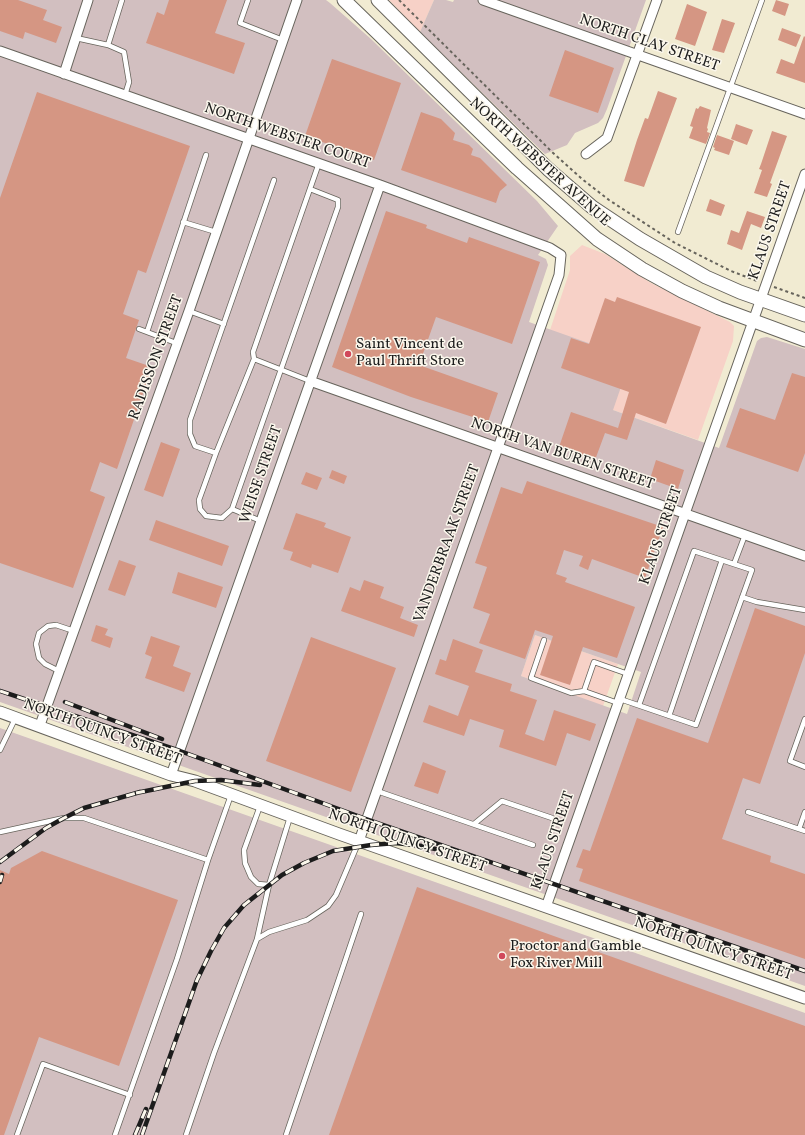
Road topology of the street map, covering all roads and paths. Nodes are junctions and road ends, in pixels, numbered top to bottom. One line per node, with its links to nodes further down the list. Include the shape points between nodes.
1 (88, 0): 11 (street)
2 (122, 0): 13 (lane)
3 (248, 0): 12 (lane, via 240,23)
4 (297, 0): 12 (street, RADISSON STREET)
5 (344, 0): 37 (main road, NORTH WEBSTER AVENUE, via 511,163 581,227 656,277 718,308)
6 (378, 0): 34 (main road, NORTH WEBSTER AVENUE, via 543,165 587,202 673,259 724,285)
7 (399, 0): 32 (path, via 551,151 609,200 675,243 731,271)
8 (483, 0): 15 (street, NORTH CLAY STREET)
9 (656, 0): 15 (street)
10 (762, 0): 17 (lane)
11 (76, 38): 13 (lane); 16 (street)
12 (283, 40): 20 (street, RADISSON STREET)
13 (108, 45): 18 (lane, via 124,52 129,82)
14 (0, 51): 16 (street, NORTH WEBSTER COURT)
15 (637, 54): 17 (street, NORTH CLAY STREET); 21 (street, via 607,138)
16 (64, 74): 18 (street, NORTH WEBSTER COURT)
17 (730, 87): 19 (street, NORTH CLAY STREET); 30 (lane)
18 (125, 95): 20 (street, NORTH WEBSTER COURT)
19 (805, 114)
20 (250, 139): 23 (street, NORTH WEBSTER COURT); 29 (street, RADISSON STREET)
21 (586, 154)
22 (206, 155): 28 (lane)
23 (319, 163): 26 (street, NORTH WEBSTER COURT); 27 (lane)
24 (805, 174): 32 (street, KLAUS STREET)
25 (274, 180): 38 (lane)
26 (380, 185): 31 (street, NORTH WEBSTER COURT, via 550,248); 45 (street, WEISE STREET)
27 (310, 189): 43 (lane, via 253,352); 44 (lane, via 338,200 338,207)
28 (183, 222): 29 (lane); 40 (lane)
29 (216, 232): 35 (street, RADISSON STREET)
30 (678, 232)
31 (561, 255): 46 (street, VANDERBRAAK STREET, via 559,275)
32 (767, 284): 33 (path); 34 (street, KLAUS STREET)
33 (805, 298)
34 (761, 300): 36 (main road, NORTH WEBSTER AVENUE); 37 (street, KLAUS STREET)
35 (189, 311): 38 (lane); 42 (street, RADISSON STREET)
36 (805, 315)
37 (754, 322): 41 (main road, NORTH WEBSTER AVENUE); 49 (street, KLAUS STREET)
38 (224, 324): 47 (lane, via 190,420 190,434 195,446)
39 (139, 329): 40 (lane)
40 (147, 332): 42 (lane)
41 (805, 340)
42 (176, 343): 57 (street, RADISSON STREET)
43 (254, 359): 44 (lane); 47 (lane)
44 (281, 370): 45 (lane); 48 (lane)
45 (310, 381): 46 (street, NORTH VAN BUREN STREET); 50 (street, WEISE STREET)
46 (498, 447): 49 (street, NORTH VAN BUREN STREET); 72 (street, VANDERBRAAK STREET)
47 (216, 453): 48 (lane, via 200,500 200,509 206,516 222,518)
48 (232, 509): 50 (lane)
49 (685, 513): 51 (street, NORTH VAN BUREN STREET); 60 (street, KLAUS STREET)
50 (261, 521): 71 (street, WEISE STREET)
51 (745, 534): 52 (street, NORTH VAN BUREN STREET); 54 (lane)
52 (805, 556)
53 (722, 560): 54 (lane); 63 (lane, via 694,551); 65 (lane)
54 (734, 564): 55 (lane, via 752,570)
55 (742, 597): 56 (lane); 65 (lane, via 696,725)
56 (805, 610)
57 (74, 630): 59 (street, RADISSON STREET); 59 (lane, via 56,625 48,626 39,633 36,644 39,658)
58 (544, 640): 61 (lane, via 531,678 571,693)
59 (59, 671): 68 (street, RADISSON STREET)
60 (628, 674): 61 (lane, via 594,662); 62 (street, KLAUS STREET)
61 (584, 691): 62 (lane)
62 (619, 701): 63 (lane); 87 (street, KLAUS STREET)
63 (639, 705): 65 (lane)
64 (0, 712): 66 (street, NORTH QUINCY STREET)
65 (669, 716)
66 (16, 717): 68 (street, NORTH QUINCY STREET); 69 (lane)
67 (805, 719): 70 (lane, via 790,761)
68 (40, 725): 71 (street, NORTH QUINCY STREET)
69 (0, 750)
70 (805, 767)
71 (171, 775): 73 (street, NORTH QUINCY STREET)
72 (375, 791): 79 (lane); 83 (street, VANDERBRAAK STREET)
73 (231, 795): 74 (street, NORTH QUINCY STREET); 85 (lane)
74 (260, 806): 77 (street, NORTH QUINCY STREET); 86 (lane, via 244,850 245,863 250,877 258,884)
75 (748, 812): 80 (lane)
76 (805, 812): 80 (lane)
77 (290, 816): 83 (street, NORTH QUINCY STREET); 86 (lane)
78 (552, 818): 79 (lane, via 502,801)
79 (474, 824): 84 (lane)
80 (799, 829): 81 (lane)
81 (805, 831)
82 (0, 832): 85 (lane, via 64,818 84,818)
83 (359, 841): 87 (street, NORTH QUINCY STREET); 89 (lane, via 336,895 328,906 307,920 269,932)
84 (533, 845)
85 (208, 860): 91 (lane)
86 (269, 885): 89 (lane)
87 (546, 907): 90 (street, NORTH QUINCY STREET)
88 (361, 914): 95 (lane)
89 (257, 939): 94 (lane)
90 (805, 998)
91 (130, 1095): 92 (lane, via 43,1064); 93 (lane)
92 (17, 1135)
93 (116, 1135)
94 (186, 1135)
95 (286, 1135)

